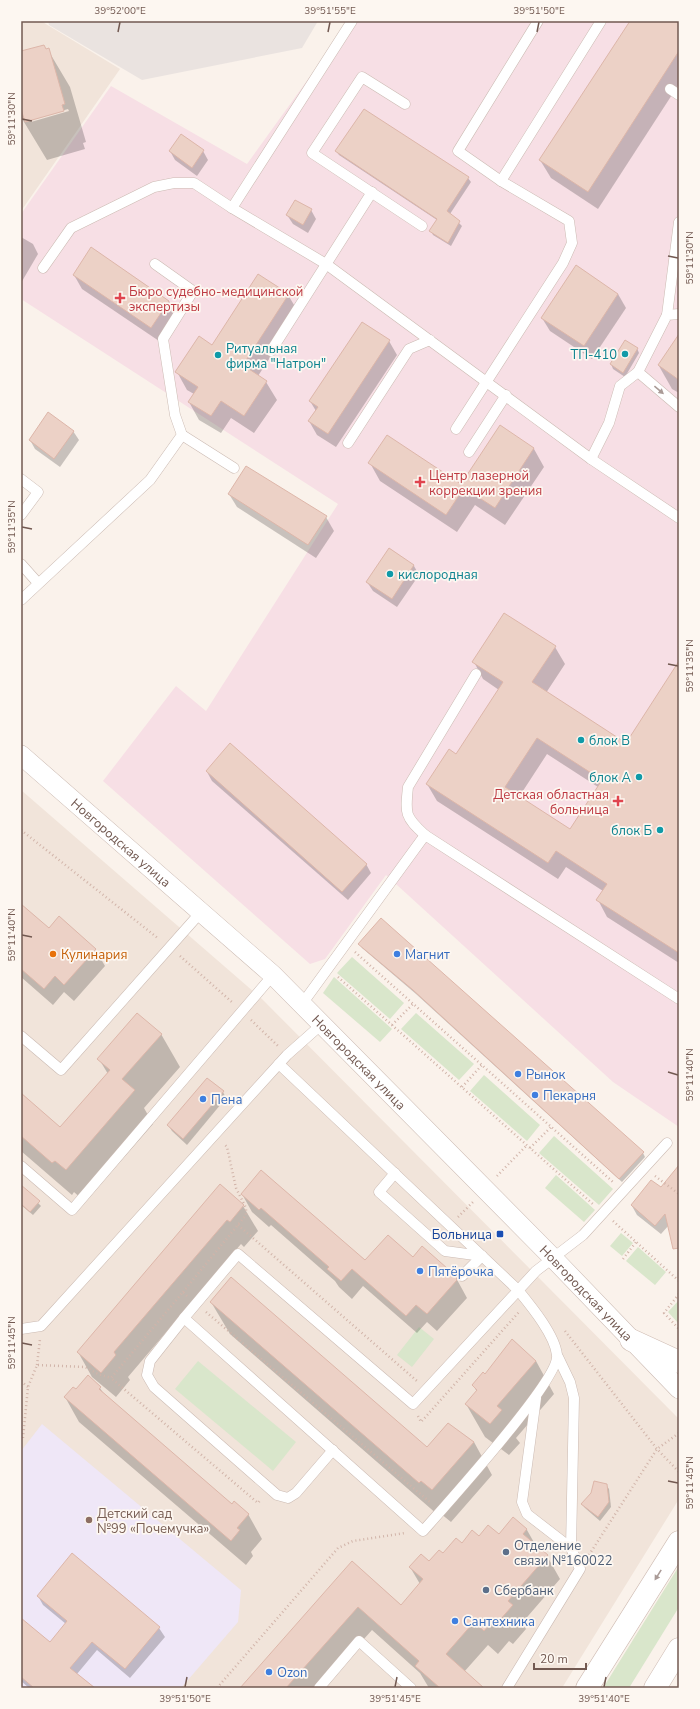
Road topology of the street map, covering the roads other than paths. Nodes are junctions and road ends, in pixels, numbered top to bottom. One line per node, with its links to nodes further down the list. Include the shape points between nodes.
1 (352, 21): 9 (lane)
2 (538, 21): 7 (lane, via 458,151)
3 (601, 21): 7 (lane)
4 (670, 89): 5 (lane)
5 (679, 95)
6 (405, 104): 8 (lane, via 362,77 312,153)
7 (500, 181): 20 (lane, via 569,222 572,243 563,263)
8 (372, 192): 11 (lane); 13 (lane)
9 (232, 208): 13 (lane); 14 (lane, via 194,183 154,187 71,228)
10 (679, 222): 16 (lane)
11 (422, 226)
12 (155, 264): 24 (lane, via 193,291 162,339 175,415)
13 (326, 264): 17 (lane); 18 (lane)
14 (43, 268)
15 (679, 314): 16 (lane)
16 (667, 315): 19 (lane)
17 (430, 340): 20 (lane); 25 (lane, via 409,349)
18 (271, 351)
19 (638, 372): 22 (lane, one-way to 22); 27 (lane, via 620,386 610,423)
20 (487, 382): 21 (lane); 23 (lane)
21 (506, 395): 26 (lane); 27 (lane)
22 (679, 407)
23 (456, 429)
24 (182, 435): 28 (lane); 33 (lane, via 150,480)
25 (348, 443)
26 (469, 452)
27 (591, 459): 31 (lane)
28 (234, 468)
29 (21, 479): 30 (lane, via 38,492)
30 (21, 515)
31 (679, 518)
32 (21, 564): 33 (lane)
33 (38, 583): 34 (lane)
34 (21, 600)
35 (476, 674): 37 (lane, via 408,787 406,804 410,821)
36 (21, 755): 38 (street, Новгородская улица)
37 (425, 835): 40 (lane); 41 (lane)
38 (201, 912): 39 (street, Новгородская улица); 43 (lane, via 61,1070)
39 (273, 974): 41 (street, Новгородская улица); 46 (lane, via 72,1210)
40 (679, 999)
41 (302, 1004): 42 (street, Новгородская улица)
42 (322, 1024): 44 (lane); 49 (street, Новгородская улица)
43 (21, 1036)
44 (279, 1064): 47 (lane); 53 (lane, via 41,1326)
45 (667, 1143): 49 (lane, via 582,1235)
46 (21, 1166)
47 (395, 1174): 48 (lane); 48 (lane, via 379,1192 445,1251)
48 (482, 1256): 50 (lane); 51 (lane)
49 (552, 1257): 51 (lane); 54 (street, Новгородская улица)
50 (462, 1276)
51 (518, 1290): 52 (lane, via 412,1404 238,1254); 55 (lane, via 556,1346)
52 (184, 1318): 59 (lane); 59 (lane, via 150,1361 147,1374 154,1387 277,1495 288,1498 296,1493)
53 (21, 1329)
54 (631, 1340): 56 (main road); 57 (street, Новгородская улица)
55 (558, 1357): 58 (lane, via 555,1368); 61 (lane, via 570,1382 574,1398)
56 (679, 1362)
57 (679, 1389)
58 (536, 1398): 59 (lane, via 423,1531); 61 (lane, via 522,1502 527,1514)
59 (332, 1450)
60 (679, 1542): 66 (main road, one-way to 66)
61 (571, 1548): 65 (lane, via 580,1569)
62 (679, 1649): 67 (main road)
63 (319, 1688): 64 (lane, via 359,1642)
64 (411, 1688)
65 (508, 1688)
66 (587, 1688)
67 (654, 1688)

